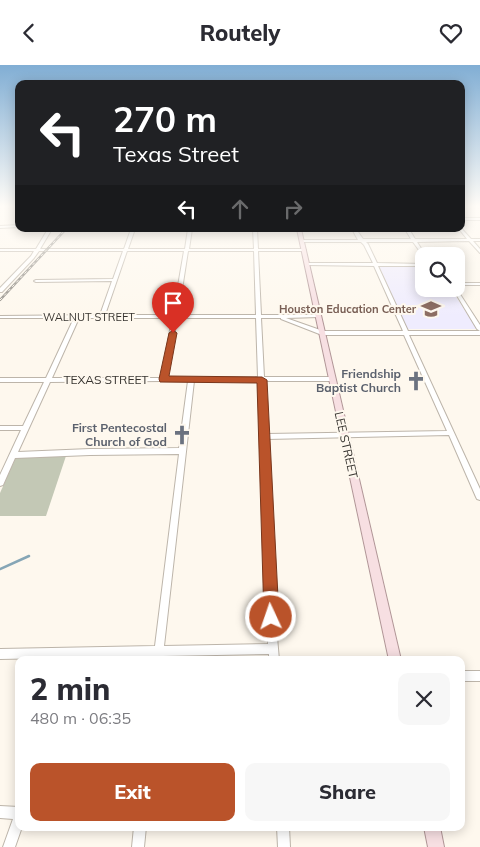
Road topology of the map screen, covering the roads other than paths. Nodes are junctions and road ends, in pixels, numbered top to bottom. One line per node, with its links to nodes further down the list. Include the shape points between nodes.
1 (42, 243): 8 (street)
2 (128, 243): 9 (street)
3 (187, 243): 10 (street)
4 (256, 243): 11 (street)
5 (303, 243): 12 (main road, LEE STREET)
6 (364, 243): 14 (street)
7 (0, 250): 8 (street)
8 (38, 250): 9 (street); 19 (street)
9 (126, 250): 10 (street); 16 (street)
10 (186, 250): 11 (street); 25 (street)
11 (256, 250): 12 (street); 30 (street)
12 (304, 250): 13 (main road, LEE STREET)
13 (307, 264): 14 (street); 27 (main road, LEE STREET)
14 (376, 265): 15 (street); 33 (street)
15 (415, 265)
16 (114, 280): 17 (street); 24 (street)
17 (36, 281)
18 (0, 284): 19 (street)
19 (7, 284): 22 (street)
20 (465, 284): 21 (street)
21 (480, 284)
22 (0, 291)
23 (459, 297): 31 (street)
24 (102, 316): 25 (street, WALNUT STREET); 29 (street, WALNUT STREET)
25 (175, 316): 30 (street, WALNUT STREET); 35 (street)
26 (268, 316): 27 (street, WALNUT STREET); 30 (street, WALNUT STREET); 32 (street, WALNUT STREET, via 280,317)
27 (319, 316): 32 (main road, LEE STREET)
28 (0, 317): 29 (street, WALNUT STREET)
29 (77, 317): 39 (street)
30 (259, 317): 40 (street)
31 (480, 329)
32 (322, 333): 33 (street, WALNUT STREET); 37 (main road, LEE STREET)
33 (406, 333): 34 (street, WALNUT STREET); 43 (street)
34 (480, 333)
35 (164, 379): 36 (street, TEXAS STREET); 39 (street, TEXAS STREET)
36 (191, 379): 40 (street, TEXAS STREET); 46 (street)
37 (332, 379): 40 (street, TEXAS STREET); 44 (main road, LEE STREET)
38 (0, 380): 39 (street, TEXAS STREET)
39 (48, 380): 42 (street)
40 (262, 380): 45 (street)
41 (0, 428): 42 (street)
42 (26, 428): 47 (street)
43 (451, 433): 44 (street); 49 (street)
44 (344, 435): 45 (street); 54 (main road, LEE STREET)
45 (263, 437): 50 (street)
46 (182, 451): 47 (street); 52 (street)
47 (13, 455): 48 (street)
48 (0, 483)
49 (480, 497)
50 (274, 649): 52 (street); 53 (street)
51 (0, 653): 52 (street)
52 (159, 655)
53 (274, 656)
54 (394, 656)
55 (480, 676): 56 (street)
56 (465, 677)
57 (0, 812): 58 (street)
58 (15, 813)
59 (15, 830): 63 (street)
60 (140, 831): 64 (street)
61 (283, 831): 65 (street)
62 (433, 831): 66 (main road)
63 (9, 847)
64 (138, 847)
65 (284, 847)
66 (436, 847)

